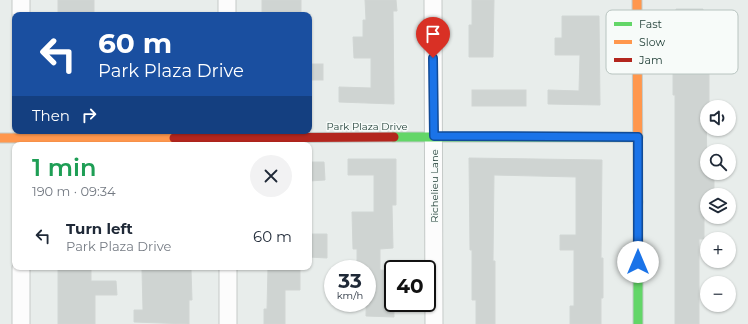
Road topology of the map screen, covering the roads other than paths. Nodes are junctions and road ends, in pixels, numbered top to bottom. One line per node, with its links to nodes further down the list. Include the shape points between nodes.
1 (21, 0): 6 (street)
2 (227, 0): 7 (street)
3 (433, 0): 9 (street, Richelieu Lane)
4 (637, 0): 5 (street)
5 (637, 10)
6 (21, 12)
7 (227, 12)
8 (638, 74): 10 (street)
9 (434, 136): 10 (street, Park Plaza Drive); 13 (street, Park Plaza Drive); 18 (street, Richelieu Lane)
10 (638, 137): 19 (street)
11 (0, 138): 12 (street, Park Plaza Drive)
12 (21, 138): 13 (street, Park Plaza Drive)
13 (227, 138)
14 (21, 270): 16 (street)
15 (228, 270): 17 (street)
16 (21, 324)
17 (228, 324)
18 (434, 324)
19 (638, 324)

